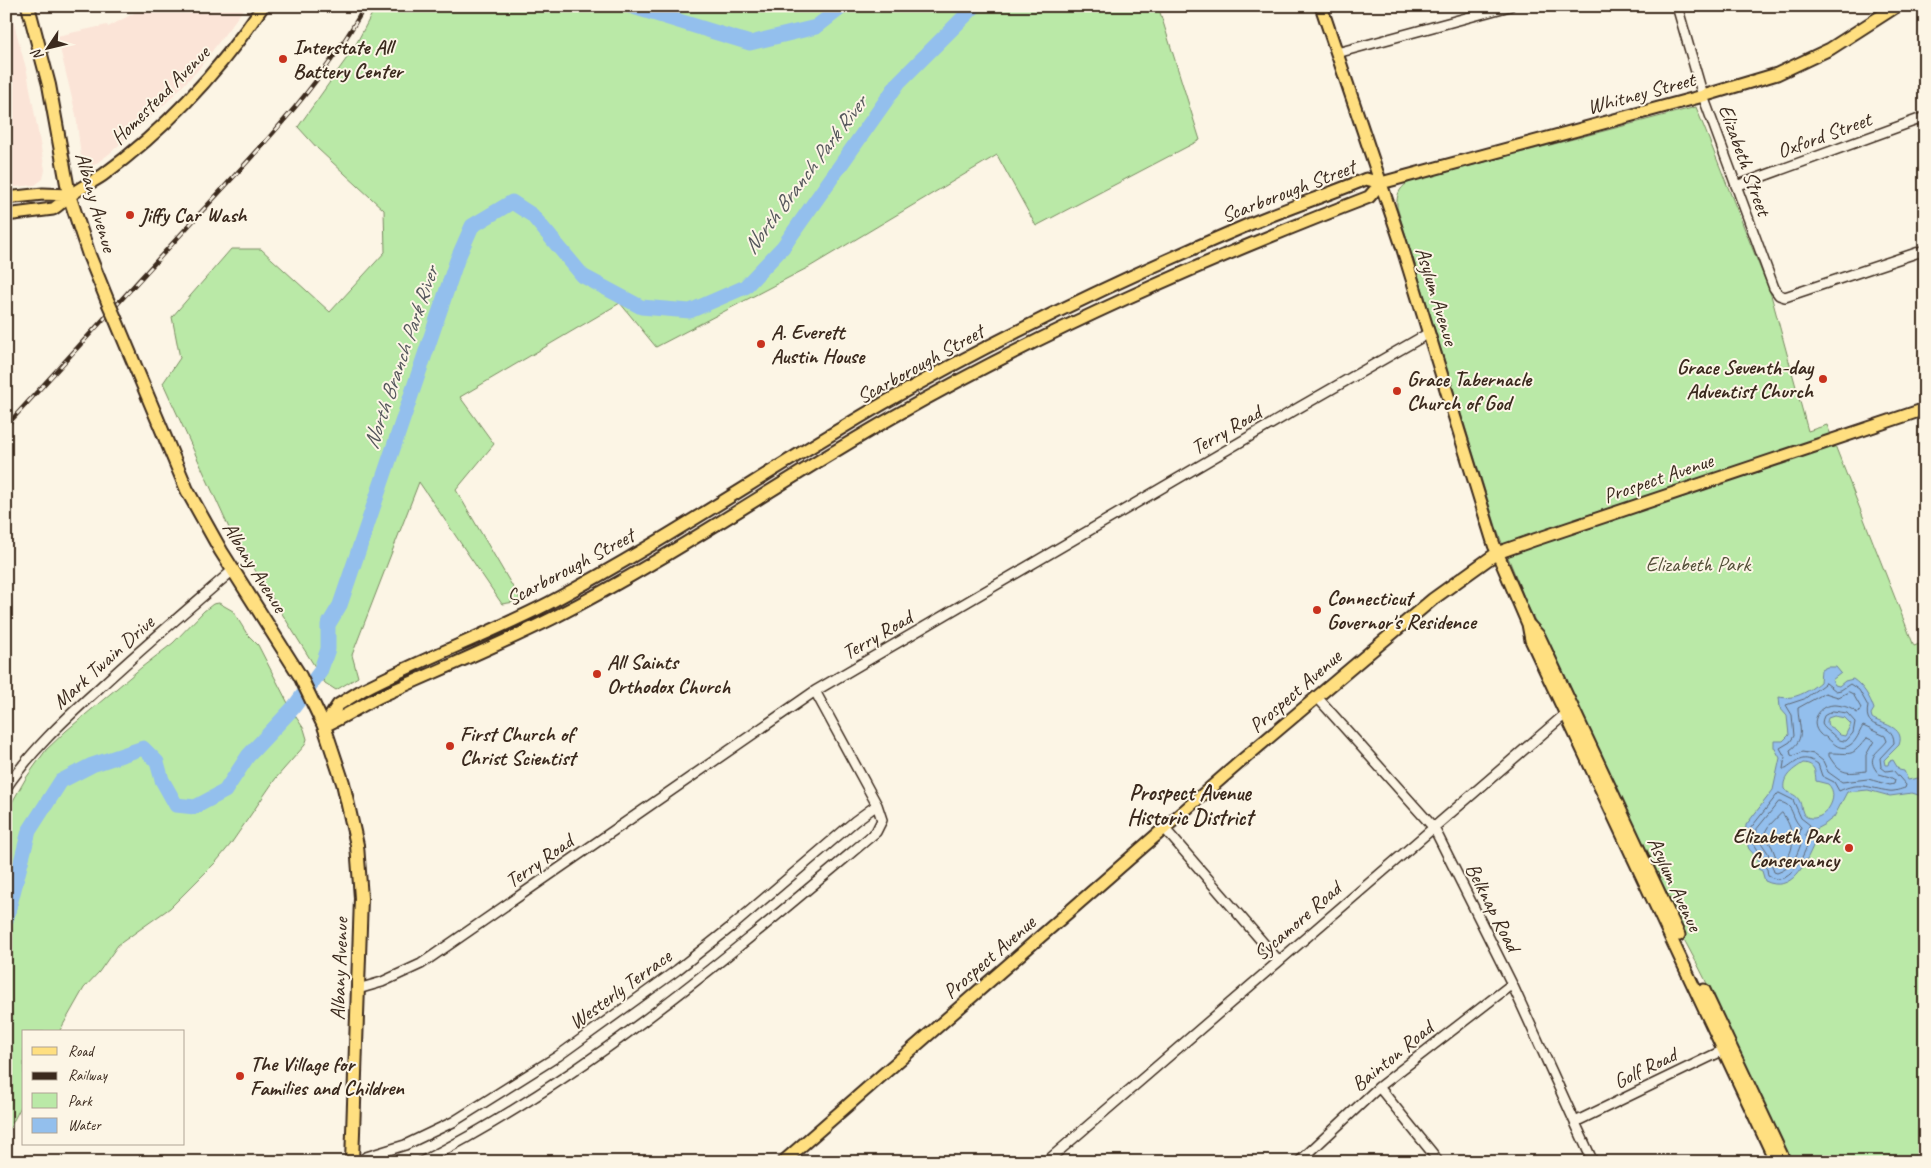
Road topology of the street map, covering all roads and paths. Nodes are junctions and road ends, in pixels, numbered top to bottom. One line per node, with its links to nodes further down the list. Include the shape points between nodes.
1 (28, 6): 12 (highway, Albany Avenue, via 48,85)
2 (263, 6): 12 (main road, Homestead Avenue, via 224,58 167,120 104,174)
3 (1321, 6): 7 (main road, Asylum Avenue)
4 (1510, 6): 7 (street)
5 (1677, 6): 8 (street, Elizabeth Street)
6 (1897, 6): 8 (main road, Whitney Street, via 1843,42 1791,68)
7 (1337, 53): 10 (main road, Asylum Avenue)
8 (1703, 96): 10 (main road, Whitney Street); 11 (street, Elizabeth Street)
9 (1925, 117): 11 (street, Oxford Street)
10 (1381, 183): 15 (main road, Scarborough Street, via 1366,179); 16 (main road, Scarborough Street, via 1369,197); 20 (main road, Asylum Avenue)
11 (1736, 186): 17 (street, Elizabeth Street, via 1779,295 1785,297)
12 (69, 195): 13 (main road); 14 (main road, Homestead Avenue, via 50,210); 30 (highway, Albany Avenue, bridge, via 89,255 187,490)
13 (6, 198)
14 (6, 215)
15 (1252, 223): 16 (main road); 18 (main road, Scarborough Street)
16 (1259, 239): 19 (main road, Scarborough Street)
17 (1925, 250)
18 (1151, 268): 19 (main road); 21 (main road, Scarborough Street)
19 (1158, 283): 22 (main road, Scarborough Street)
20 (1429, 333): 28 (main road, Asylum Avenue); 34 (street, Terry Road)
21 (1004, 339): 22 (main road); 23 (main road, Scarborough Street)
22 (1013, 353): 25 (main road, Scarborough Street)
23 (886, 402): 25 (main road); 26 (main road, Scarborough Street)
24 (1925, 409): 28 (main road, Prospect Avenue)
25 (895, 416): 27 (main road, Scarborough Street)
26 (759, 478): 27 (main road); 29 (main road, Scarborough Street)
27 (767, 492): 31 (main road, Scarborough Street)
28 (1497, 553): 35 (main road, Prospect Avenue, via 1433,599); 36 (main road, Asylum Avenue, via 1528,624 1531,640)
29 (632, 557): 31 (main road); 32 (main road, Scarborough Street)
30 (233, 570): 37 (highway, Albany Avenue, via 300,676); 38 (street, Mark Twain Drive, via 66,718 34,751)
31 (638, 571): 33 (main road, Scarborough Street)
32 (546, 604): 33 (main road); 37 (main road, Scarborough Street, via 364,688 338,705)
33 (554, 618): 37 (main road, Scarborough Street, via 379,697)
34 (815, 691): 39 (street, Westerly Terrace); 44 (street, Terry Road, via 421,964)
35 (1317, 697): 40 (street, Belknap Road); 41 (main road, Prospect Avenue)
36 (1569, 711): 40 (street, Sycamore Road); 45 (main road, Asylum Avenue)
37 (324, 726): 44 (highway, Albany Avenue, via 343,782 357,845 361,898)
38 (6, 788)
39 (877, 806): 49 (street, Westerly Terrace, via 677,970 558,1056 453,1122); 50 (street, Westerly Terrace, via 882,820 876,832 660,1009 524,1104)
40 (1434, 828): 42 (street, Sycamore Road); 43 (street, Belknap Road)
41 (1164, 829): 42 (street); 51 (main road, Prospect Avenue)
42 (1278, 960): 52 (street, Sycamore Road)
43 (1512, 984): 46 (street, Bainton Road); 47 (street, Belknap Road)
44 (358, 989): 48 (highway, Albany Avenue)
45 (1727, 1048): 47 (street, Golf Road); 56 (main road, Asylum Avenue); 57 (main road, Asylum Avenue)
46 (1379, 1087): 53 (street, Bainton Road); 54 (street)
47 (1576, 1122): 55 (street, Belknap Road)
48 (352, 1162)
49 (360, 1162)
50 (421, 1162)
51 (782, 1162)
52 (1046, 1162)
53 (1299, 1162)
54 (1438, 1162)
55 (1593, 1162)
56 (1776, 1162)
57 (1785, 1162)

